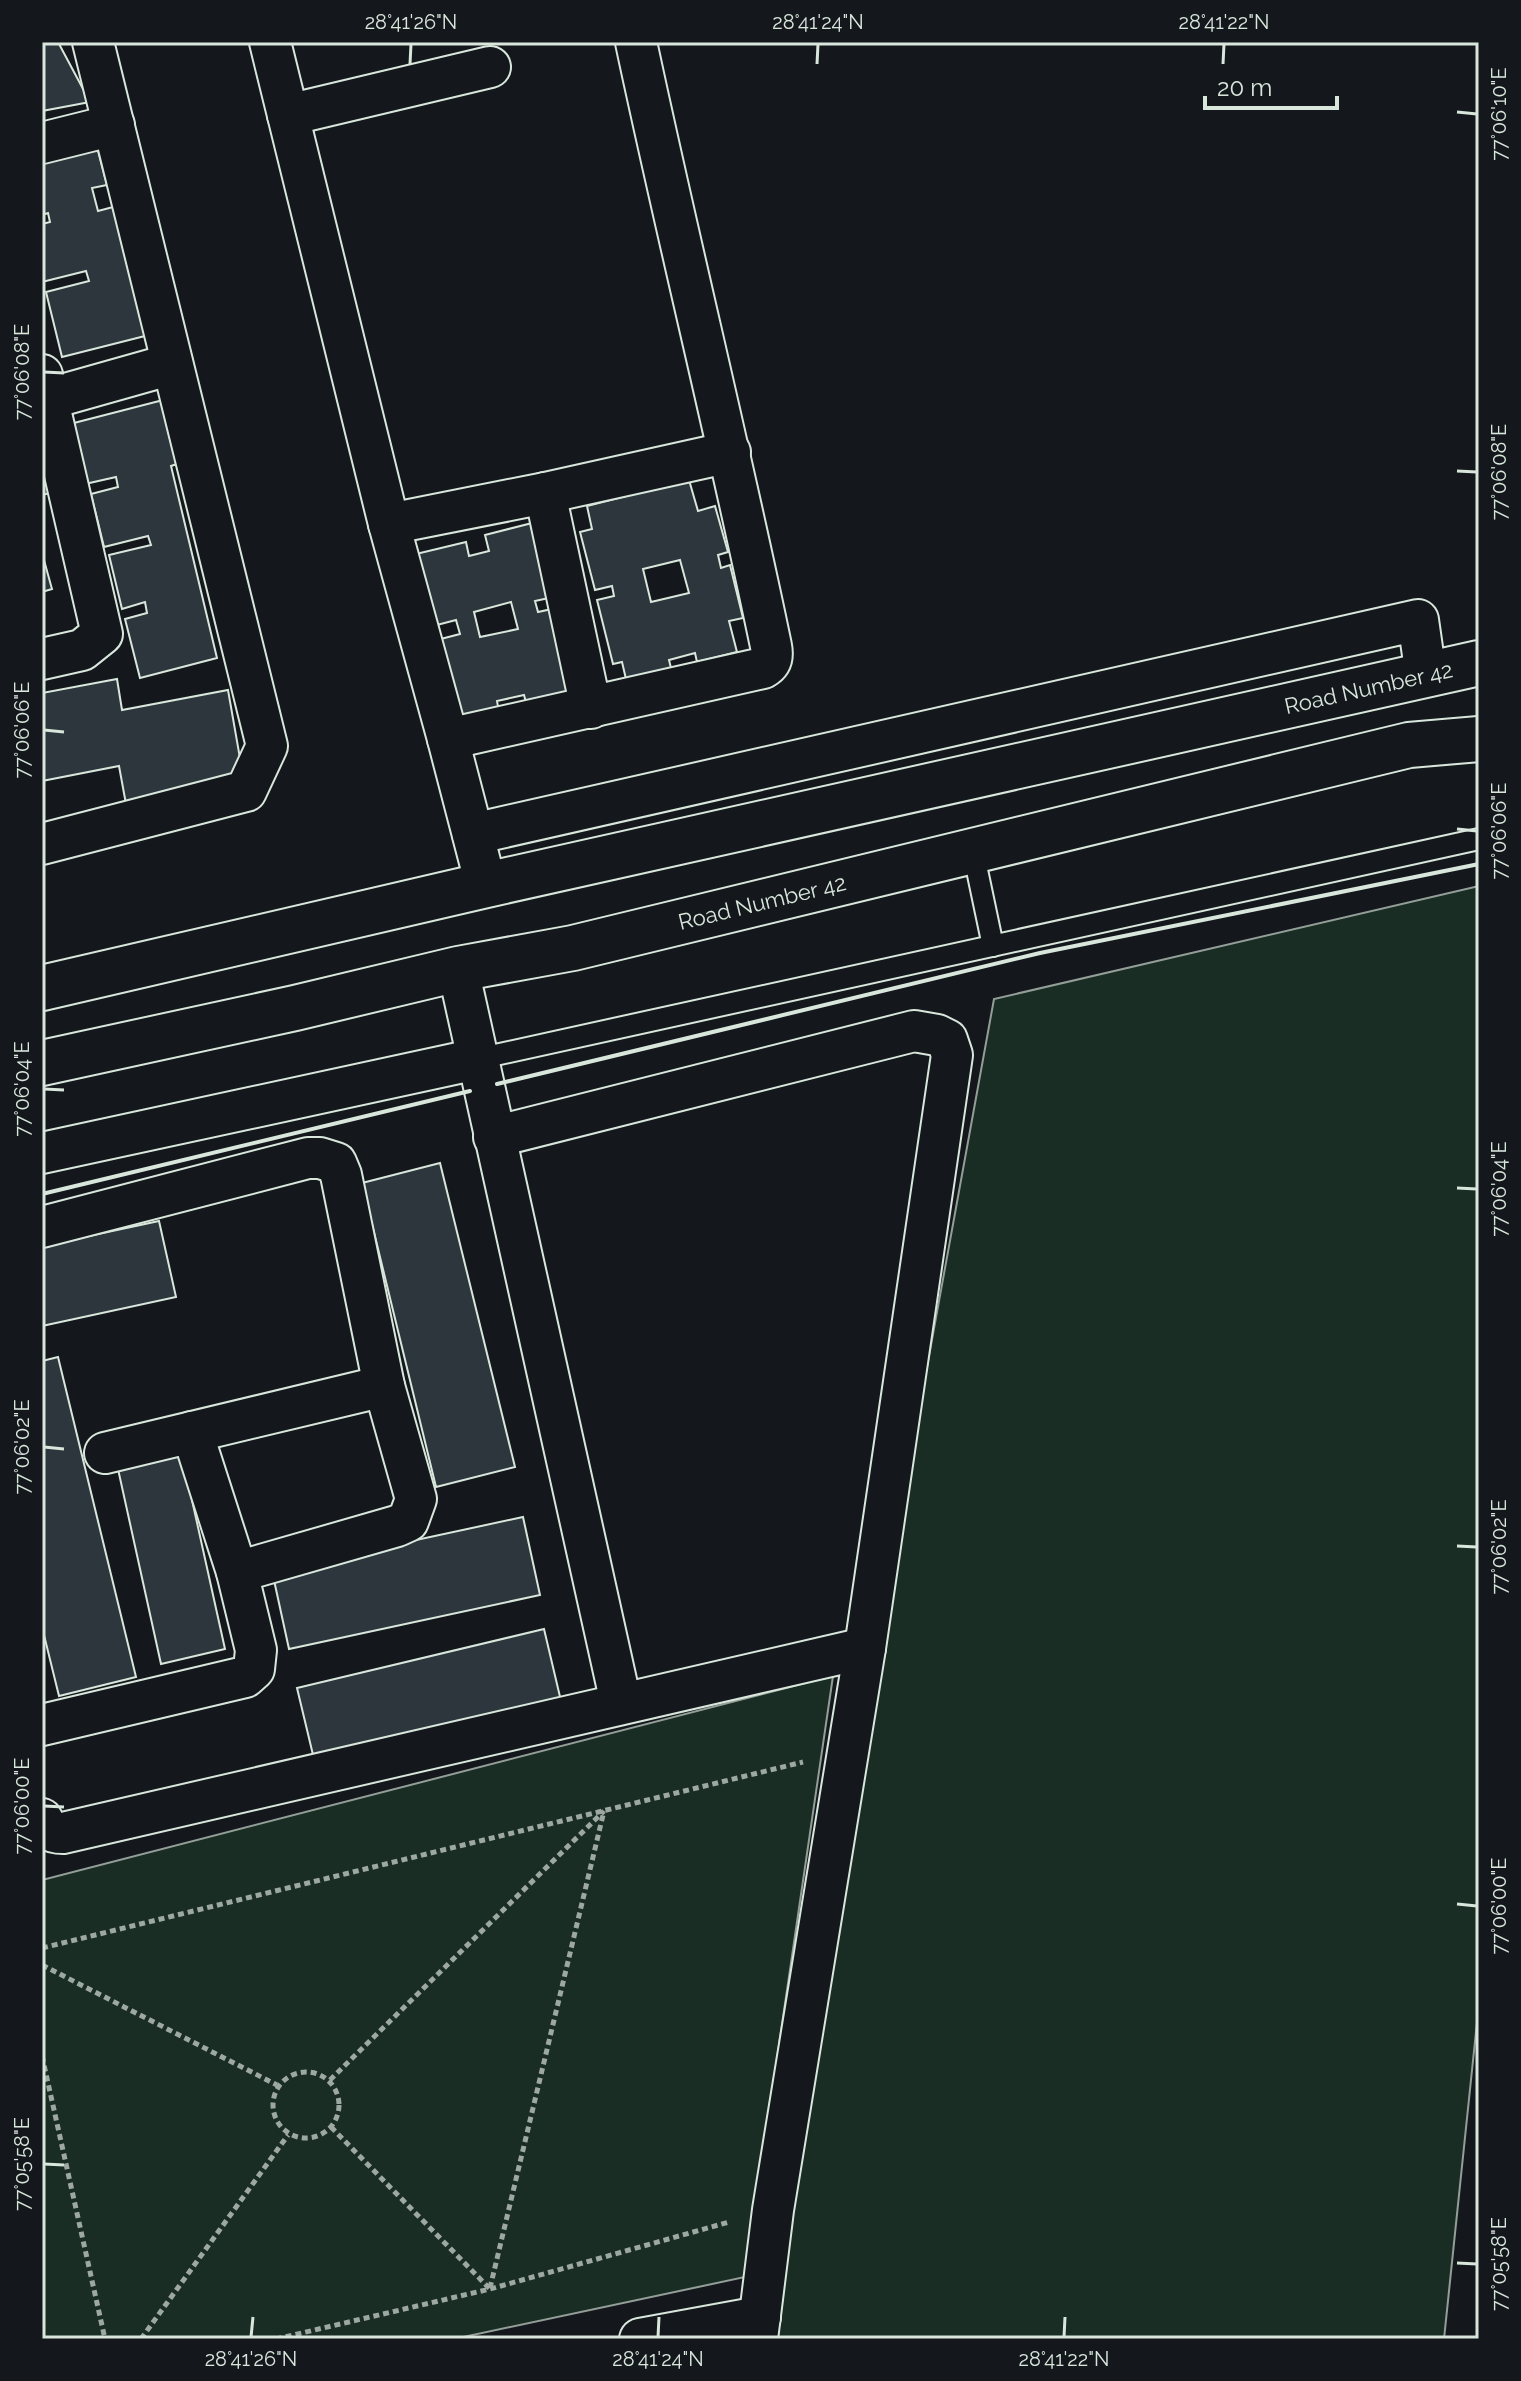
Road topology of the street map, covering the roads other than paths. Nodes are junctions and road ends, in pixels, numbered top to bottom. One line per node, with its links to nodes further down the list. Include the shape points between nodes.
1 (93, 42): 6 (street)
2 (270, 42): 5 (street)
3 (636, 42): 10 (street)
4 (490, 67): 5 (street)
5 (288, 115): 12 (street)
6 (114, 125): 7 (street); 8 (street)
7 (42, 143)
8 (172, 364): 9 (street); 23 (street, via 267,746 246,791)
9 (45, 387): 14 (street, via 102,634 82,650)
10 (730, 452): 11 (street); 17 (street, via 771,646 769,665)
11 (545, 493): 12 (street); 17 (street)
12 (389, 524): 19 (street)
13 (1260, 656): 16 (street, via 1418,620); 18 (street); 21 (street)
14 (42, 659)
15 (1479, 663): 16 (main road, Road Number 42)
16 (1426, 676): 18 (main road, Road Number 42)
17 (591, 708): 19 (street)
18 (1267, 712): 25 (main road, Road Number 42)
19 (448, 739): 21 (street)
20 (1479, 739): 24 (main road, Road Number 42, via 1409,745)
21 (473, 834): 25 (street)
22 (1479, 839): 26 (lane)
23 (42, 844)
24 (973, 851): 26 (lane); 27 (main road, Road Number 42, via 573,948)
25 (486, 885): 28 (main road, Road Number 42)
26 (993, 946): 29 (lane)
27 (458, 969): 29 (street); 30 (main road, Road Number 42)
28 (42, 988)
29 (477, 1059): 31 (street); 32 (street)
30 (42, 1063)
31 (494, 1137): 38 (street, via 914,1031 947,1040 952,1055); 39 (street)
32 (42, 1153)
33 (42, 1227): 34 (street, via 308,1158 336,1163)
34 (384, 1386): 35 (street); 37 (street, via 416,1499 408,1521)
35 (192, 1432): 36 (street); 37 (street)
36 (105, 1453)
37 (237, 1572): 40 (street, via 256,1650 254,1669 245,1677)
38 (865, 1648): 39 (street); 42 (street)
39 (621, 1703): 41 (street, via 63,1833 53,1833)
40 (42, 1725)
41 (42, 1819)
42 (758, 2328): 43 (street)
43 (640, 2339)

